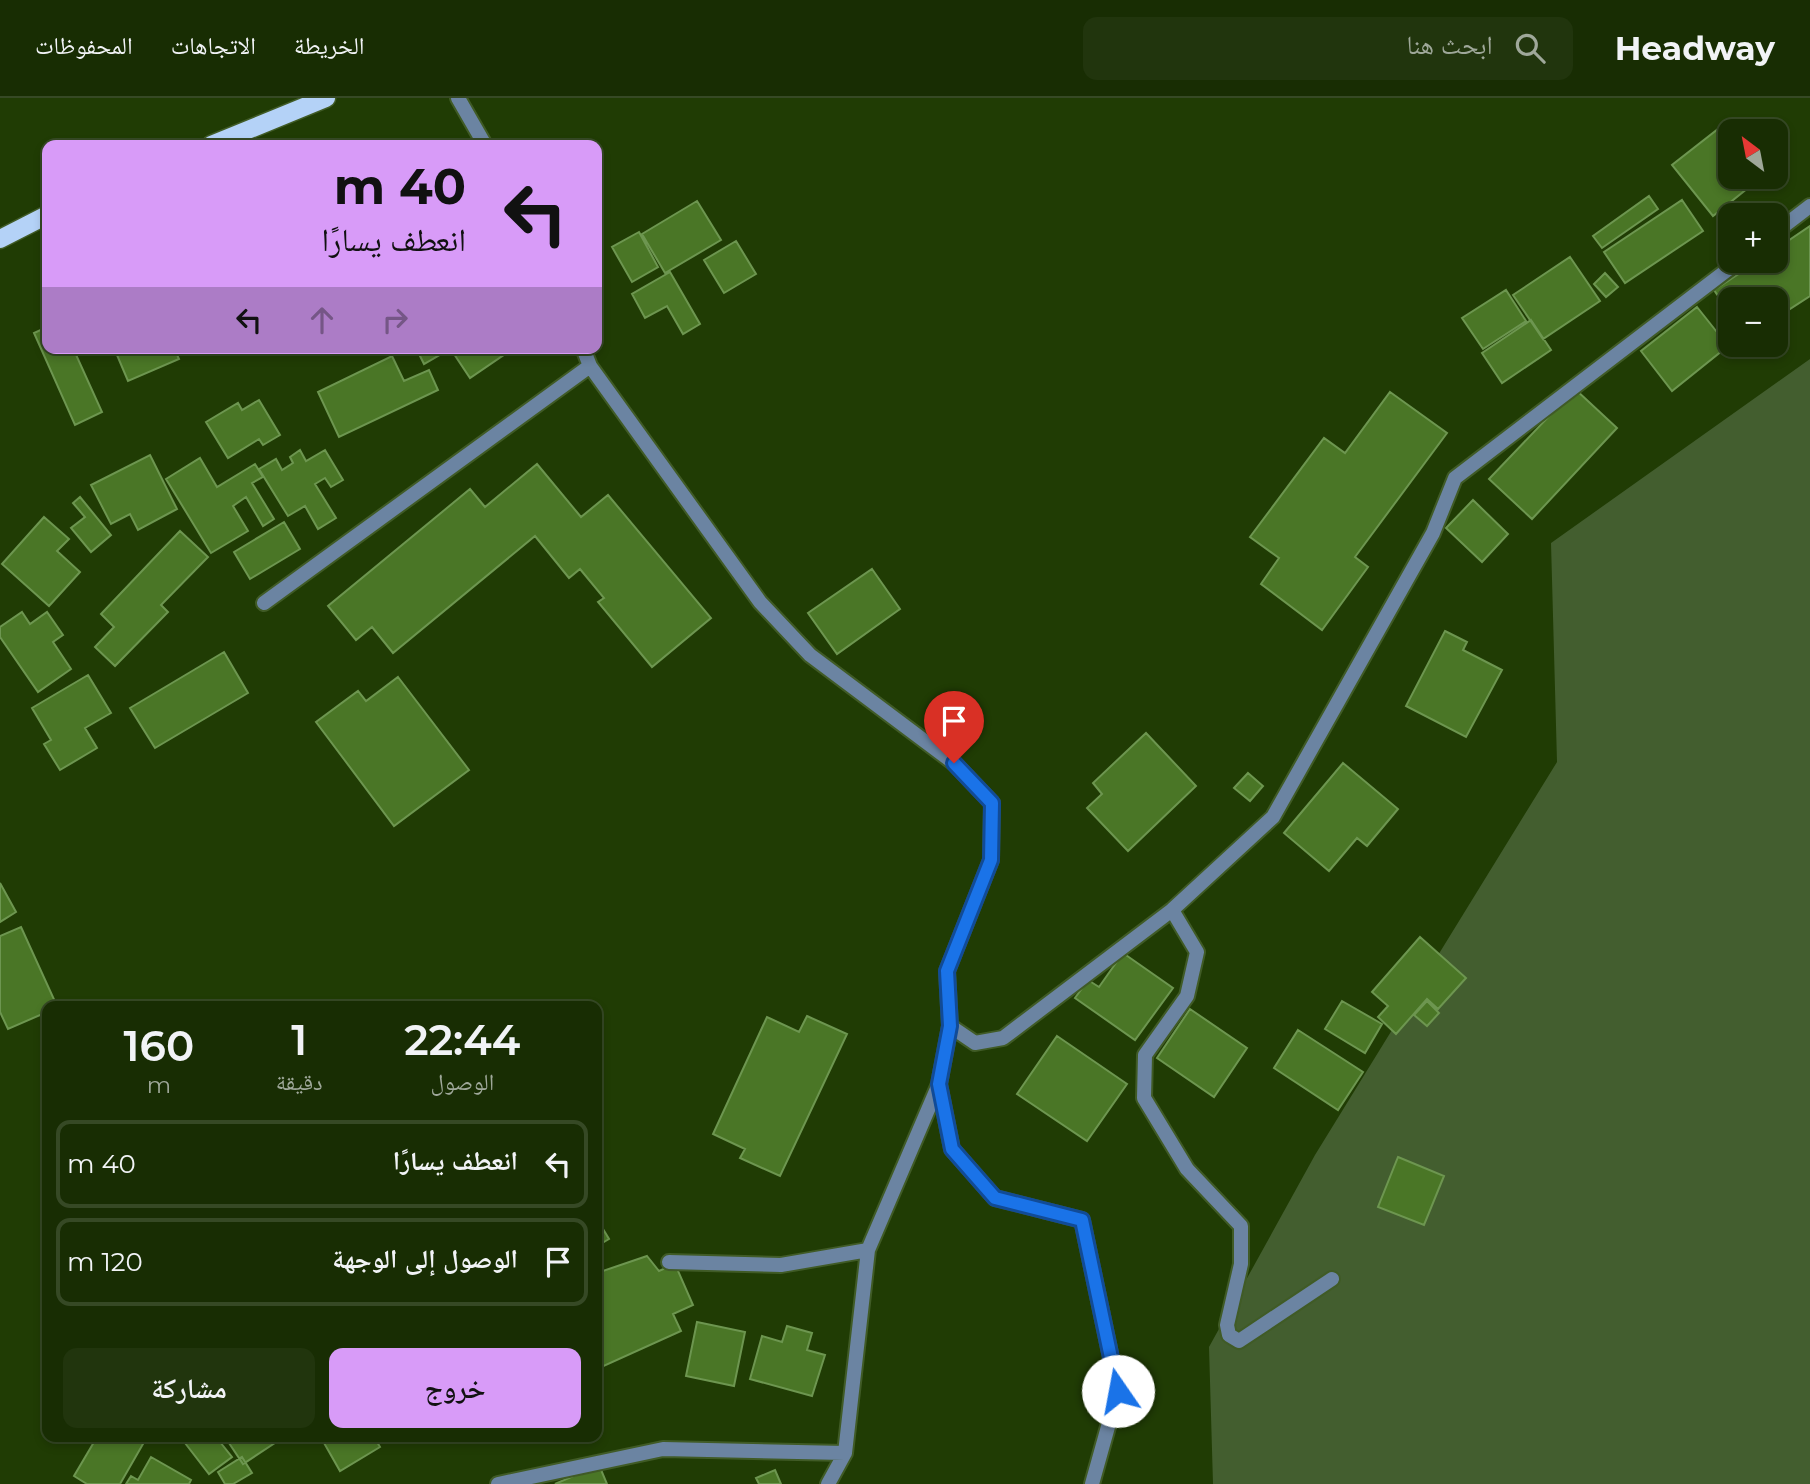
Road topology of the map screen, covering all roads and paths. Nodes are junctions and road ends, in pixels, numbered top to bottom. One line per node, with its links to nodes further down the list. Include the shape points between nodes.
1 (326, 98): 3 (main road)
2 (458, 98): 4 (street)
3 (223, 140)
4 (482, 140)
5 (1810, 206): 7 (street)
6 (42, 218): 8 (main road)
7 (1788, 223)
8 (0, 239)
9 (1723, 273): 13 (street, via 1455,478 1433,533 1273,817)
10 (585, 354): 11 (street)
11 (590, 366): 12 (street); 14 (street, via 760,602 810,655 954,763 992,803 991,860 947,971)
12 (264, 603)
13 (1172, 910): 14 (street, via 1003,1038 975,1043); 18 (street, via 1197,952 1187,996 1145,1055 1144,1098 1187,1169 1241,1226 1241,1264 1227,1325 1230,1335 1239,1342)
14 (950, 1026): 15 (street)
15 (939, 1084): 16 (street); 22 (street, via 952,1149 995,1198 1082,1220 1118,1391)
16 (868, 1250): 17 (street, via 781,1265); 19 (street)
17 (669, 1262)
18 (1332, 1279)
19 (845, 1453): 20 (street, via 663,1449); 21 (street)
20 (498, 1484)
21 (828, 1484)
22 (1093, 1484)

